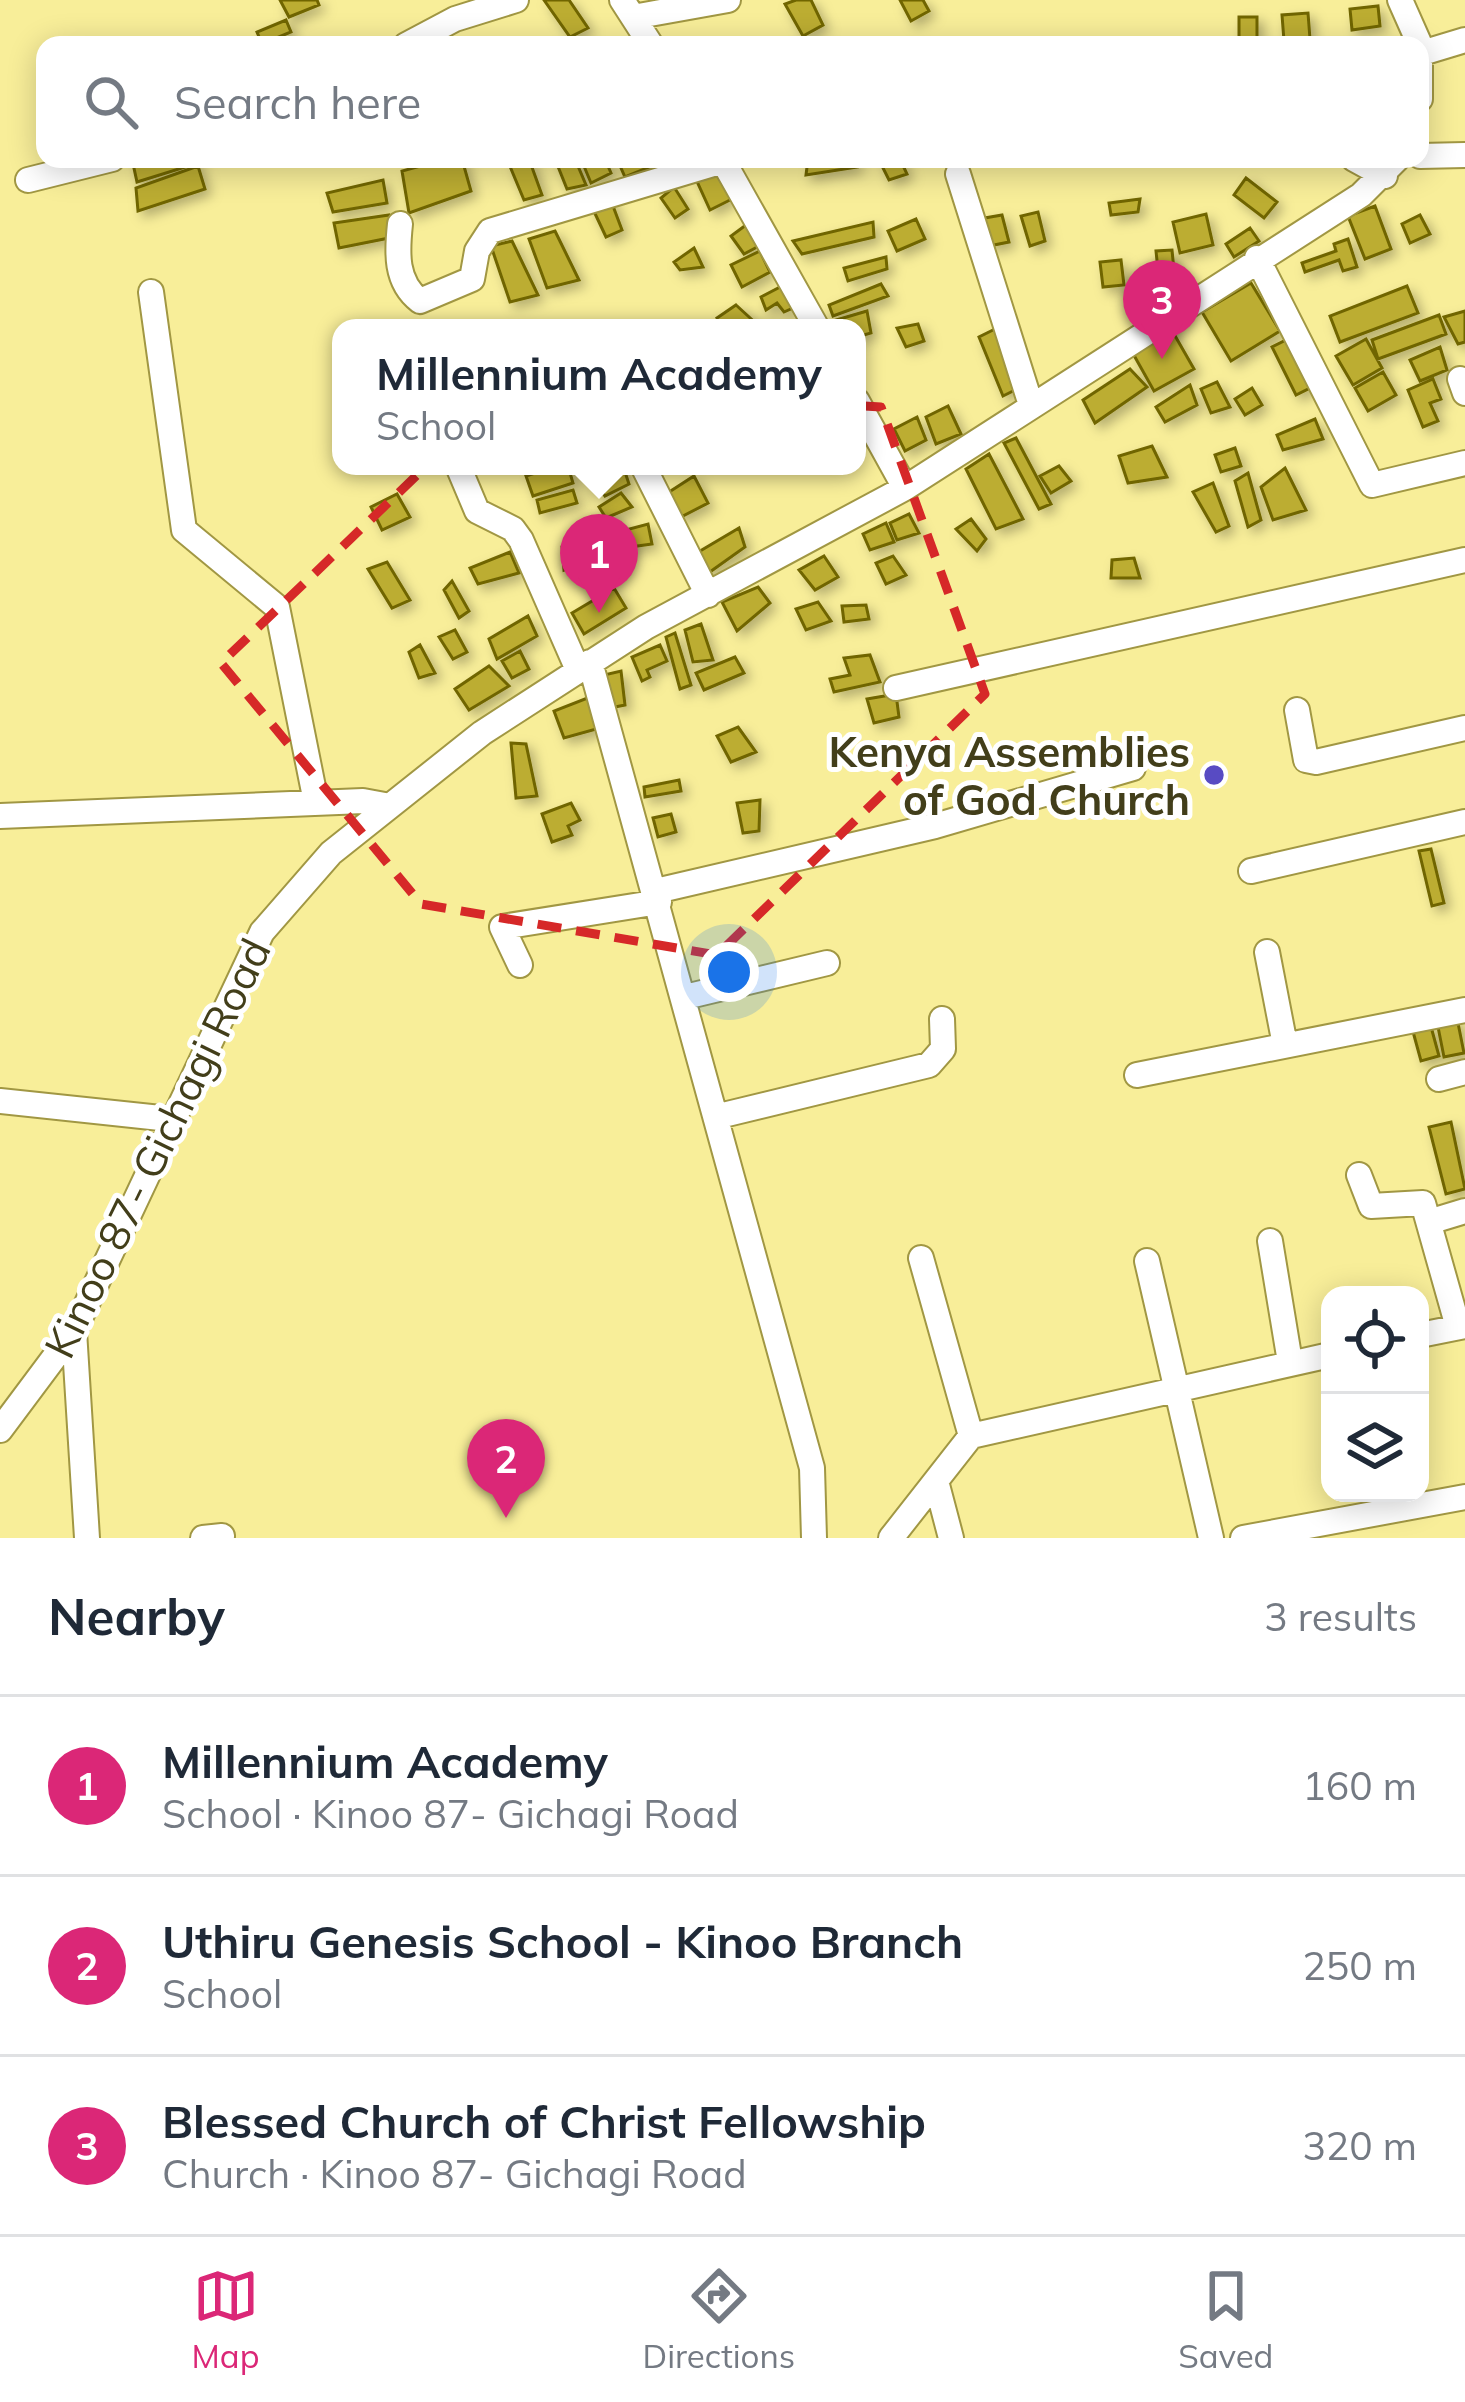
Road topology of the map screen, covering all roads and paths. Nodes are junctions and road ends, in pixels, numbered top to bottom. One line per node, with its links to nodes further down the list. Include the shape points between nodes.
1 (516, 0): 5 (street)
2 (728, 0): 4 (street)
3 (1400, 0): 7 (street)
4 (628, 9): 6 (street)
5 (423, 36)
6 (645, 36)
7 (1415, 36)
8 (1465, 40): 9 (street)
9 (1429, 46)
10 (1465, 155): 11 (street)
11 (1429, 157)
12 (76, 168): 17 (street)
13 (697, 168): 18 (street, via 490,231 472,278 420,301 399,271)
14 (727, 168): 21 (street)
15 (1390, 168): 19 (street, Kinoo 87- Gichagi Road)
16 (958, 174): 22 (street)
17 (28, 180)
18 (400, 224)
19 (1257, 258): 22 (street, Kinoo 87- Gichagi Road); 24 (street, via 1372,485)
20 (152, 292): 35 (street, via 184,530 277,607)
21 (812, 319)
22 (1031, 405): 27 (street, Kinoo 87- Gichagi Road)
23 (866, 418): 27 (street)
24 (1465, 463)
25 (462, 475): 30 (street, via 477,511 521,540)
26 (648, 475): 29 (street)
27 (904, 488): 29 (street, Kinoo 87- Gichagi Road)
28 (1465, 560): 31 (street)
29 (708, 595): 30 (street, Kinoo 87- Gichagi Road)
30 (584, 666): 36 (street, Kinoo 87- Gichagi Road); 40 (street)
31 (896, 688)
32 (1298, 710): 33 (street, via 1306,760 1316,762)
33 (1465, 728)
34 (1133, 768): 40 (street)
35 (316, 802): 36 (street); 37 (street)
36 (390, 806): 53 (street, Kinoo 87- Gichagi Road, via 306,877 262,932)
37 (0, 816)
38 (1465, 822): 39 (street)
39 (1251, 871)
40 (657, 896): 43 (street, via 502,927); 44 (street)
41 (1267, 952): 47 (street)
42 (827, 964): 44 (street)
43 (520, 965)
44 (685, 997): 52 (street)
45 (1465, 1010): 47 (street)
46 (942, 1019): 52 (street, via 943,1049 929,1065)
47 (1285, 1046): 49 (street)
48 (1465, 1072): 50 (street)
49 (1137, 1075)
50 (1439, 1079)
51 (0, 1100): 53 (street)
52 (719, 1116): 71 (street, via 812,1468)
53 (170, 1119): 61 (street, Kinoo 87- Gichagi Road)
54 (1359, 1175): 56 (street, via 1371,1207 1418,1201)
55 (1465, 1211): 56 (street)
56 (1432, 1221): 60 (street)
57 (1270, 1241): 64 (street)
58 (921, 1258): 67 (street)
59 (1148, 1261): 65 (street)
60 (1461, 1327): 62 (street)
61 (74, 1331): 66 (street, Kinoo 87- Gichagi Road); 70 (street)
62 (1429, 1333)
63 (1321, 1357): 64 (street)
64 (1290, 1362): 65 (street)
65 (1178, 1388): 67 (street); 74 (street)
66 (0, 1430)
67 (971, 1436): 68 (street)
68 (936, 1481): 72 (street); 73 (street)
69 (1465, 1497): 75 (street)
70 (87, 1538)
71 (814, 1538)
72 (892, 1538)
73 (951, 1538)
74 (1211, 1538)
75 (1244, 1538)

